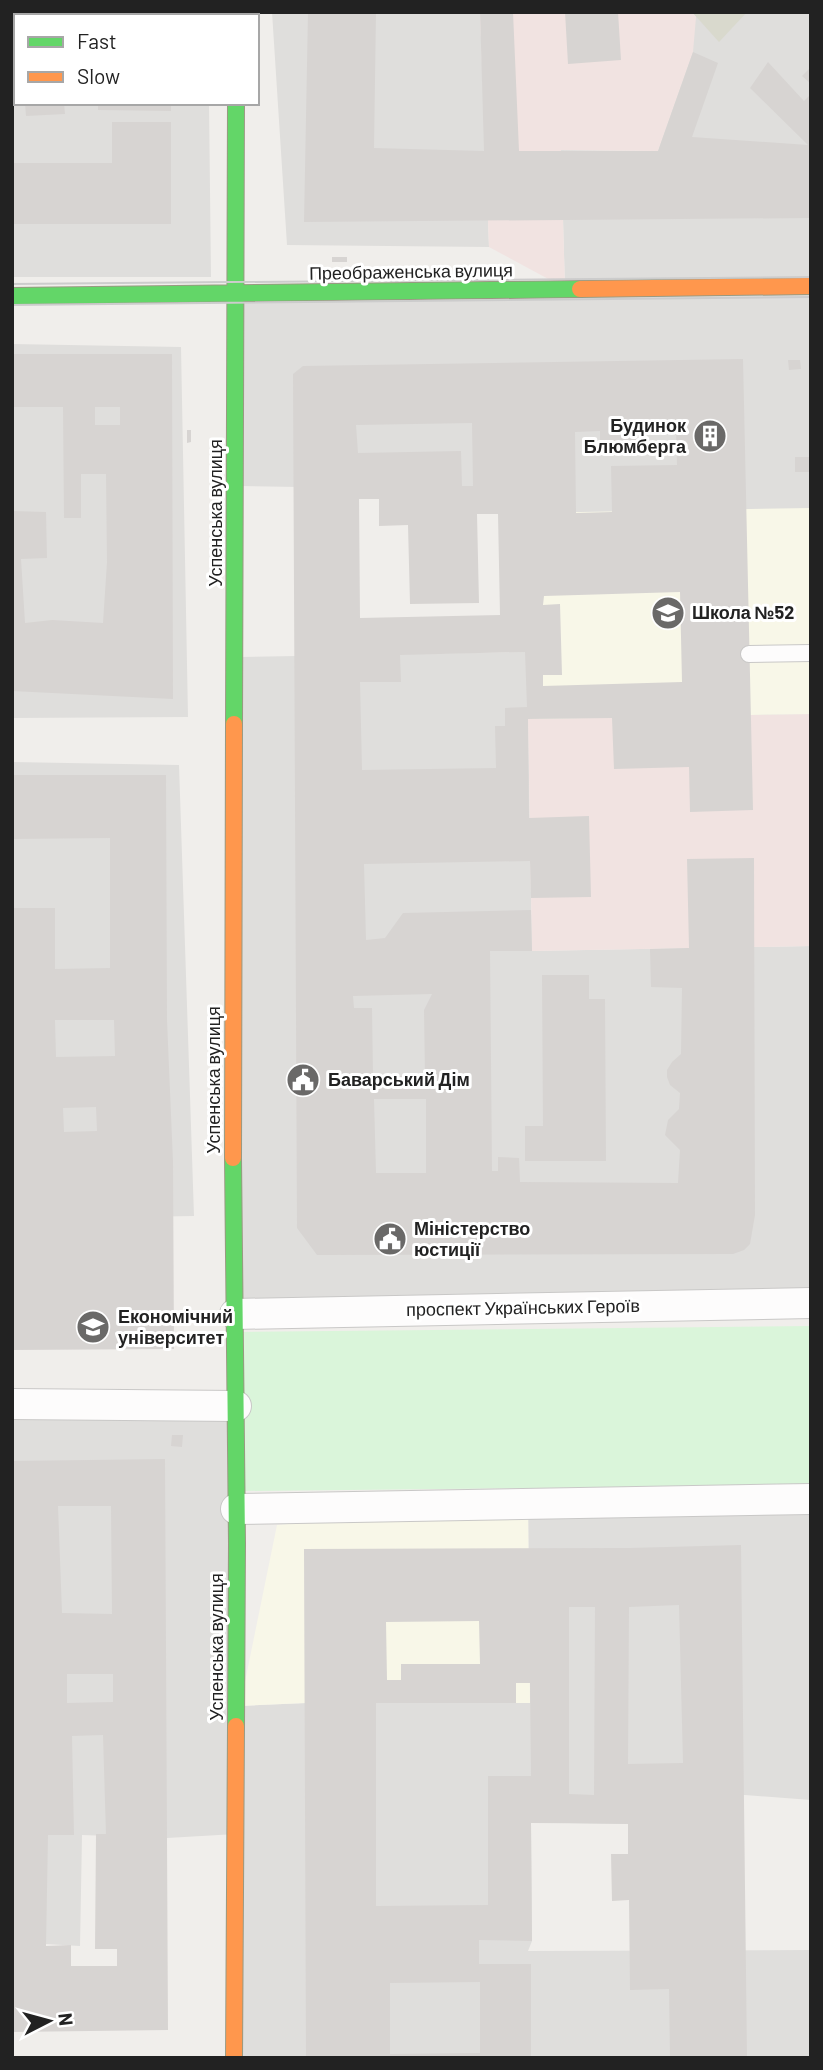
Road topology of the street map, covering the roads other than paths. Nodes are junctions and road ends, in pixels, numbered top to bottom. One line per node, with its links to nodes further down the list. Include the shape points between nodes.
1 (236, 105): 3 (street, Успенська вулиця)
2 (811, 286): 3 (street, Преображенська вулиця)
3 (236, 294): 4 (street, Преображенська вулиця); 8 (street, Успенська вулиця)
4 (12, 296)
5 (811, 653): 6 (lane)
6 (749, 654)
7 (811, 1303): 8 (street, проспект Українських Героїв)
8 (235, 1314): 10 (street, Успенська вулиця)
9 (12, 1404): 10 (street)
10 (236, 1406): 12 (street, Успенська вулиця)
11 (811, 1499): 12 (street)
12 (236, 1509): 13 (street, Успенська вулиця)
13 (234, 2058)

